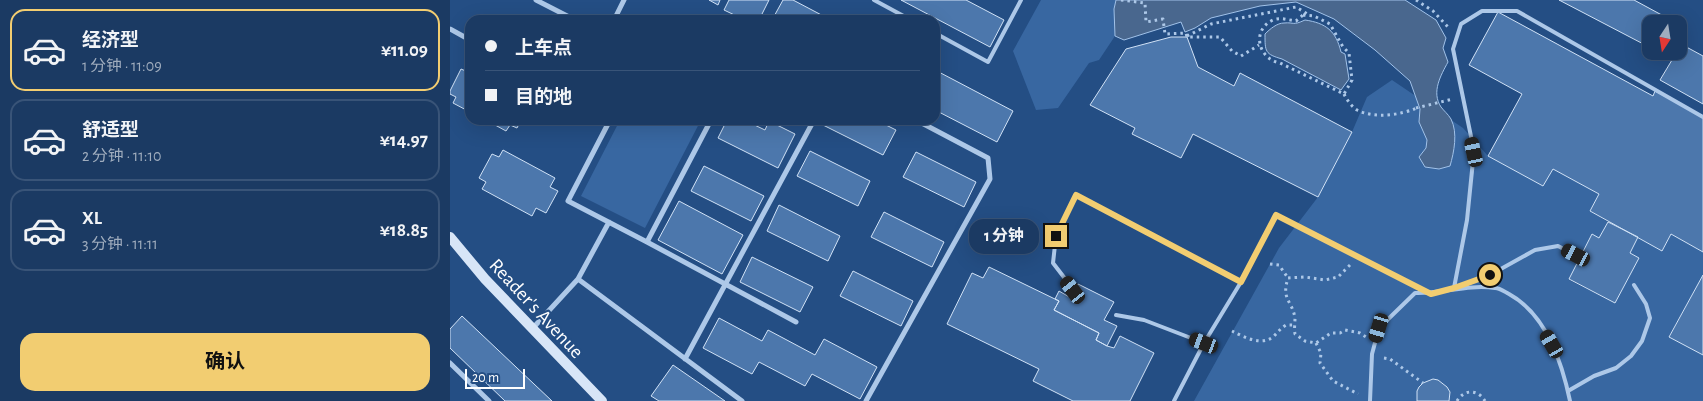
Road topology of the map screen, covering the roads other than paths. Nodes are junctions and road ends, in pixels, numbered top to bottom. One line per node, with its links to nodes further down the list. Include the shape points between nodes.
1 (536, 0): 5 (street)
2 (624, 0): 6 (street)
3 (874, 0): 7 (lane)
4 (1022, 0): 9 (lane, via 988,62)
5 (564, 15)
6 (616, 15)
7 (901, 15)
8 (450, 29): 10 (street)
9 (940, 36)
10 (465, 37)
11 (1703, 117): 24 (lane, via 1517,11 1482,11 1461,24 1453,49 1474,152 1467,220)
12 (607, 125): 16 (street, via 568,201)
13 (708, 125): 18 (street)
14 (811, 125): 22 (street)
15 (925, 125): 37 (street, via 988,158 990,179)
16 (609, 222): 18 (street); 20 (street)
17 (450, 237): 29 (main road, Reader's Avenue)
18 (647, 242): 22 (street)
19 (1576, 255): 24 (lane, via 1558,246 1534,250 1490,275)
20 (578, 279): 29 (street); 31 (street)
21 (1241, 282): 25 (lane, via 1076,195 1056,236 1053,263); 26 (lane, via 1276,215); 30 (lane)
22 (725, 284): 28 (street); 31 (street)
23 (1634, 285): 33 (lane, via 1646,304 1650,318 1642,341 1616,368)
24 (1454, 288): 26 (lane); 33 (lane, via 1497,288 1515,297 1538,319 1552,344)
25 (1073, 290)
26 (1431, 294): 39 (lane, via 1414,293 1379,328 1372,354)
27 (1116, 315): 30 (lane, via 1144,320)
28 (796, 322)
29 (532, 329): 35 (main road, Reader's Avenue)
30 (1204, 343): 38 (lane)
31 (685, 359): 36 (street)
32 (450, 364): 34 (street)
33 (1568, 391): 40 (lane)
34 (489, 401)
35 (602, 401)
36 (742, 401)
37 (866, 401)
38 (1174, 401)
39 (1370, 401)
40 (1570, 401)

